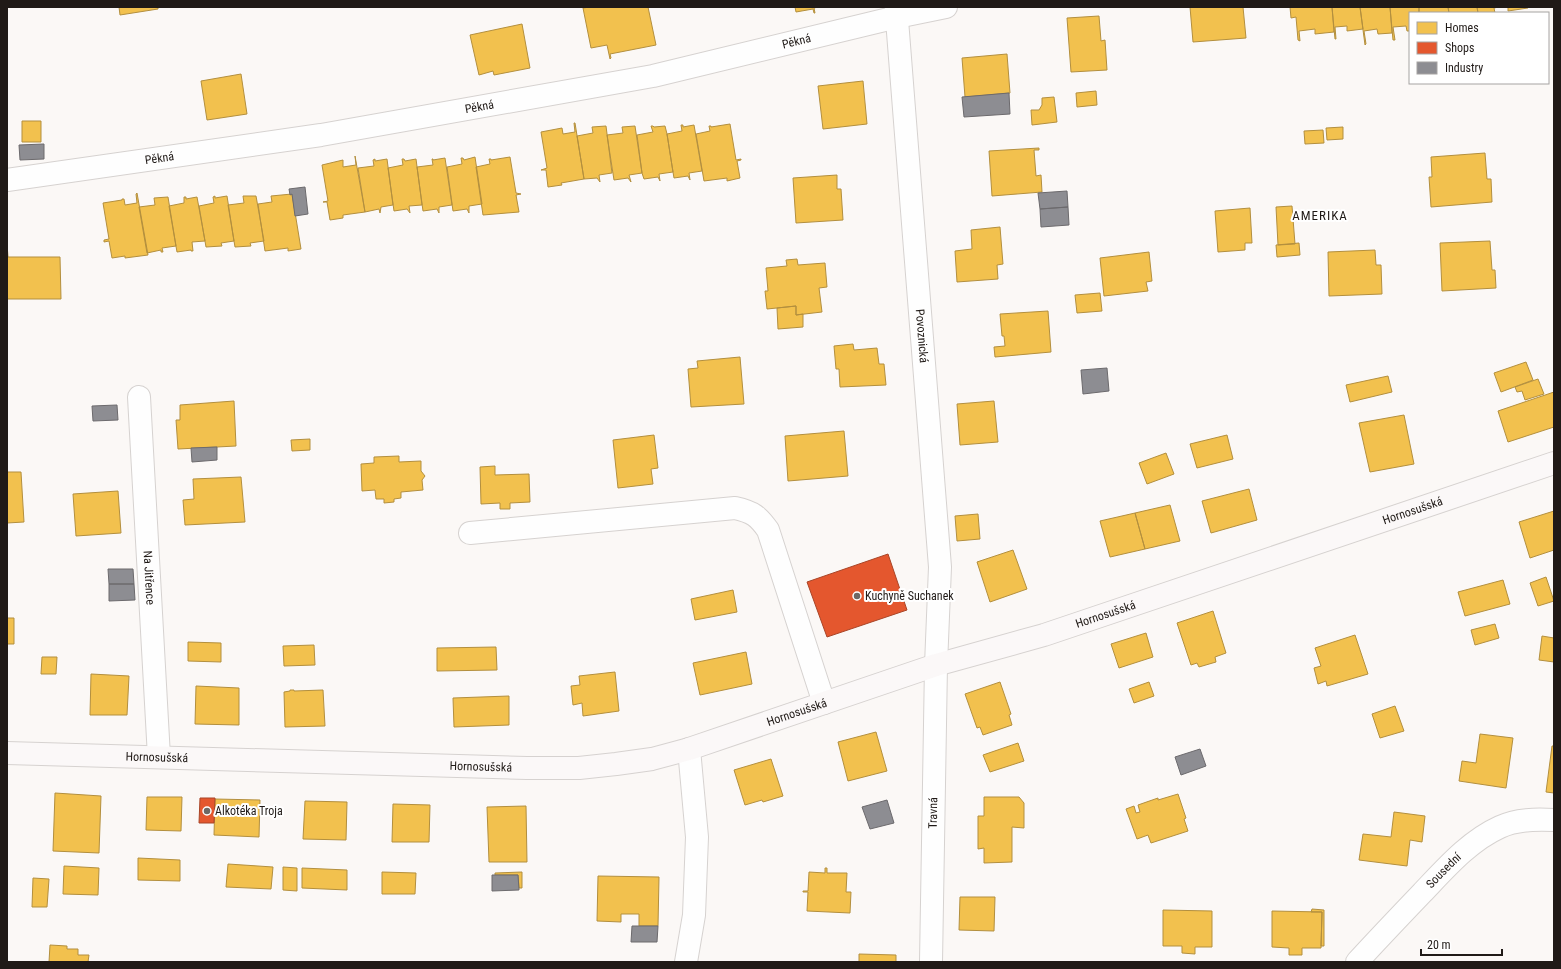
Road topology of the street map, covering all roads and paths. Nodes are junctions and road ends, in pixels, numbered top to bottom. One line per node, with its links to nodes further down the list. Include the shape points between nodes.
1 (946, 7): 2 (street, Pěkná)
2 (897, 12): 3 (street, Pěkná, via 654,76 321,135); 7 (street, Povoznická, via 940,567)
3 (7, 180)
4 (139, 397): 11 (street, Na Jitřence)
5 (1554, 463): 7 (street, Hornosušská, via 1044,635)
6 (470, 533): 8 (street, via 735,508 748,511 759,518 768,530)
7 (936, 665): 8 (street, Hornosušská); 14 (street, Travná)
8 (824, 703): 9 (street, Hornosušská)
9 (689, 749): 11 (street, Hornosušská, via 652,759 579,768); 13 (street, via 697,837 694,914)
10 (7, 753): 11 (street, Hornosušská)
11 (159, 757)
12 (1554, 820): 15 (street, Sousední, via 1524,820 1511,823 1470,846)
13 (686, 962)
14 (931, 962)
15 (1357, 962)

